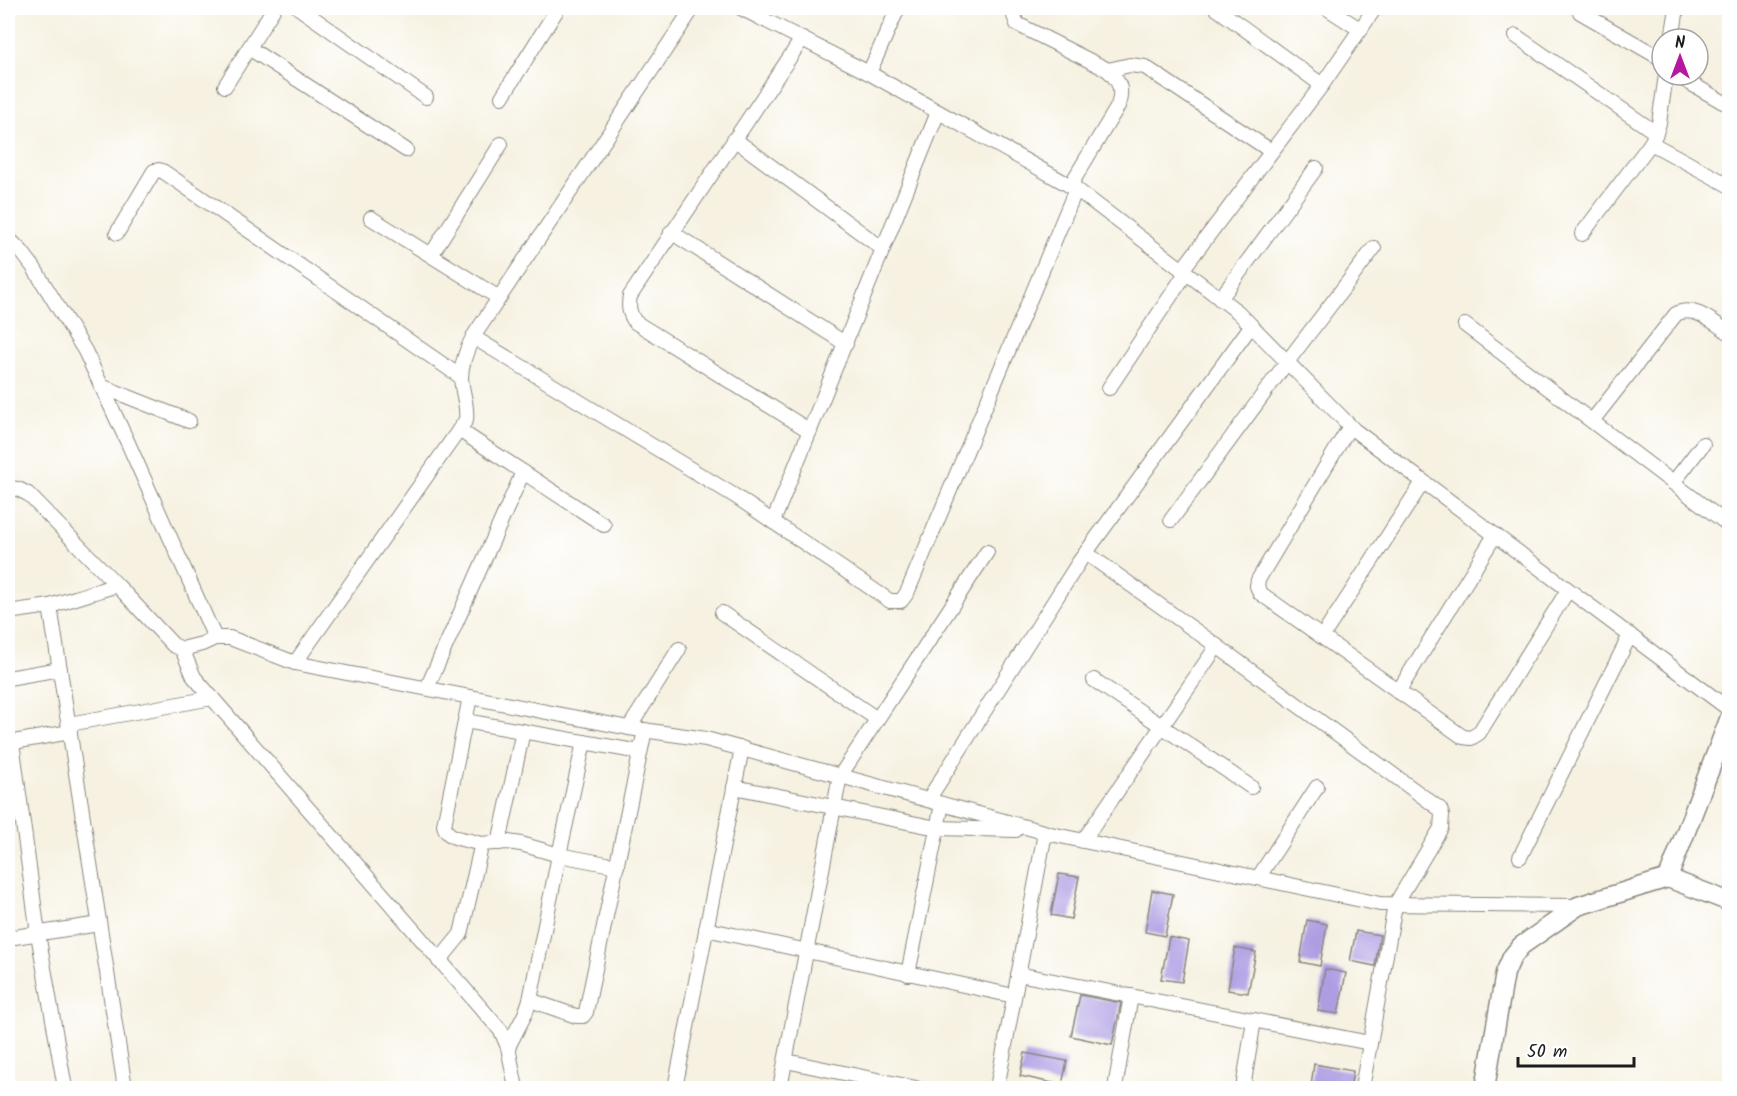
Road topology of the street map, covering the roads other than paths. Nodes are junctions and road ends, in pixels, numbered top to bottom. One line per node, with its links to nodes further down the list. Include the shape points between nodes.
1 (274, 8): 17 (street)
2 (299, 8): 25 (street)
3 (558, 8): 26 (street)
4 (693, 8): 46 (street)
5 (741, 8): 16 (street)
6 (898, 8): 20 (street)
7 (1014, 8): 19 (street, via 1017,24)
8 (1216, 8): 21 (street)
9 (1327, 8): 14 (street)
10 (1375, 8): 14 (street)
11 (1677, 8): 13 (street)
12 (1580, 12): 18 (street)
13 (1674, 27)
14 (1361, 30): 21 (street)
15 (1516, 36): 29 (street)
16 (802, 39): 20 (street); 30 (street)
17 (249, 48): 22 (street); 32 (street)
18 (1650, 52)
19 (1107, 70): 33 (street, via 1130,65 1145,67); 36 (street, via 1120,86 1118,106)
20 (869, 74): 28 (street)
21 (1322, 85): 33 (street)
22 (225, 87)
23 (1664, 87): 29 (street)
24 (1697, 87): 27 (street)
25 (426, 97)
26 (502, 98)
27 (1723, 102)
28 (938, 112): 36 (street); 43 (street)
29 (1653, 138): 35 (street); 40 (street)
30 (734, 139): 38 (street); 43 (street)
31 (501, 144): 44 (street)
32 (406, 150)
33 (1271, 151): 45 (street)
34 (1316, 168): 47 (street)
35 (1730, 186)
36 (1073, 188): 45 (street); 68 (street, via 908,593 901,601 890,601)
37 (371, 218): 44 (street)
38 (671, 232): 52 (street); 61 (street, via 630,296 630,315 635,322)
39 (117, 233): 54 (street, via 154,171 164,172)
40 (1582, 234)
41 (8, 238): 55 (street, via 34,268 85,351)
42 (1374, 248): 53 (street)
43 (884, 249): 52 (street)
44 (431, 255): 46 (street)
45 (1184, 271): 47 (street); 56 (street)
46 (498, 298): 51 (street)
47 (1220, 299): 49 (street)
48 (1465, 325): 58 (street)
49 (1251, 326): 53 (street); 73 (street)
50 (1730, 333): 58 (street, via 1690,311 1676,314)
51 (473, 337): 54 (street); 68 (street)
52 (846, 344): 61 (street)
53 (1287, 362): 59 (street); 67 (street)
54 (461, 377): 60 (street, via 468,410)
55 (101, 386): 57 (street); 81 (street)
56 (1109, 388)
57 (189, 421)
58 (1592, 422): 65 (street)
59 (1350, 426): 64 (street); 80 (street, via 1257,586 1260,593)
60 (459, 430): 63 (street); 85 (street)
61 (810, 431): 68 (street)
62 (1703, 444): 65 (street)
63 (523, 472): 69 (street); 89 (street)
64 (1423, 482): 71 (street); 80 (street)
65 (1673, 483): 70 (street)
66 (8, 488): 74 (street, via 28,494)
67 (1171, 520)
68 (773, 522)
69 (604, 525)
70 (1730, 526)
71 (1495, 535): 75 (street); 90 (street)
72 (987, 552): 94 (street)
73 (1086, 553): 82 (street); 110 (street)
74 (117, 585): 76 (street); 83 (street)
75 (1568, 590): 79 (street); 90 (street, via 1479,733 1471,738 1463,737)
76 (50, 606): 77 (street); 86 (street)
77 (8, 612)
78 (722, 613): 94 (street)
79 (1630, 636): 93 (street); 119 (street)
80 (1322, 637): 90 (street)
81 (215, 638): 83 (street); 85 (street, via 230,638)
82 (1217, 646): 96 (street); 124 (street, via 1440,810 1441,828)
83 (182, 650): 92 (street, via 194,677)
84 (679, 650): 99 (street)
85 (295, 663): 89 (street)
86 (60, 669): 87 (street); 98 (street)
87 (8, 678)
88 (1094, 680): 96 (street)
89 (427, 688): 91 (street)
90 (1398, 692)
91 (470, 697): 95 (street); 99 (street)
92 (212, 698): 98 (street); 131 (street)
93 (1730, 710)
94 (877, 719): 106 (street)
95 (465, 721): 101 (street); 117 (street, via 444,825 449,836)
96 (1162, 726): 108 (street); 115 (street)
97 (1728, 726): 122 (street)
98 (69, 728): 103 (street); 126 (street)
99 (629, 728): 100 (street)
100 (645, 730): 104 (street); 105 (street)
101 (522, 731): 102 (street); 116 (street)
102 (584, 742): 105 (street); 118 (street)
103 (10, 743): 128 (street)
104 (742, 748): 106 (street); 107 (street)
105 (640, 752): 120 (street)
106 (840, 776): 110 (street); 112 (street)
107 (734, 787): 112 (street); 127 (street)
108 (1251, 787)
109 (1317, 787): 121 (street)
110 (928, 800): 111 (street)
111 (942, 804): 113 (street); 114 (street)
112 (834, 807): 113 (street); 130 (street)
113 (938, 828): 114 (street); 132 (street)
114 (1041, 832): 115 (street); 133 (street)
115 (1083, 841): 121 (street)
116 (499, 843): 117 (street); 118 (street, via 521,844)
117 (480, 844): 131 (street, via 464,925 457,941)
118 (559, 855): 120 (street); 136 (street)
119 (1520, 857)
120 (617, 866): 136 (street, via 583,1016)
121 (1258, 878): 124 (street)
122 (1668, 878): 123 (street); 125 (street)
123 (1730, 902)
124 (1395, 905): 125 (street); 138 (street)
125 (1578, 906): 151 (street, via 1521,945 1512,957 1505,973)
126 (99, 924): 128 (street); 142 (street)
127 (706, 929): 130 (street); 144 (street)
128 (38, 934): 129 (street); 141 (street)
129 (8, 938)
130 (807, 951): 132 (street); 140 (street)
131 (439, 961): 139 (street, via 501,1031)
132 (908, 974): 134 (street)
133 (1018, 974): 134 (street); 135 (street)
134 (1014, 996): 147 (street)
135 (1131, 996): 137 (street); 148 (street)
136 (530, 1000): 139 (street)
137 (1254, 1020): 138 (street); 149 (street)
138 (1370, 1043): 150 (street)
139 (508, 1047): 143 (street)
140 (786, 1061): 145 (street); 146 (street)
141 (65, 1089)
142 (125, 1089)
143 (516, 1089)
144 (675, 1089)
145 (780, 1089)
146 (916, 1089)
147 (997, 1089)
148 (1115, 1089)
149 (1243, 1089)
150 (1362, 1089)
151 (1485, 1089)

